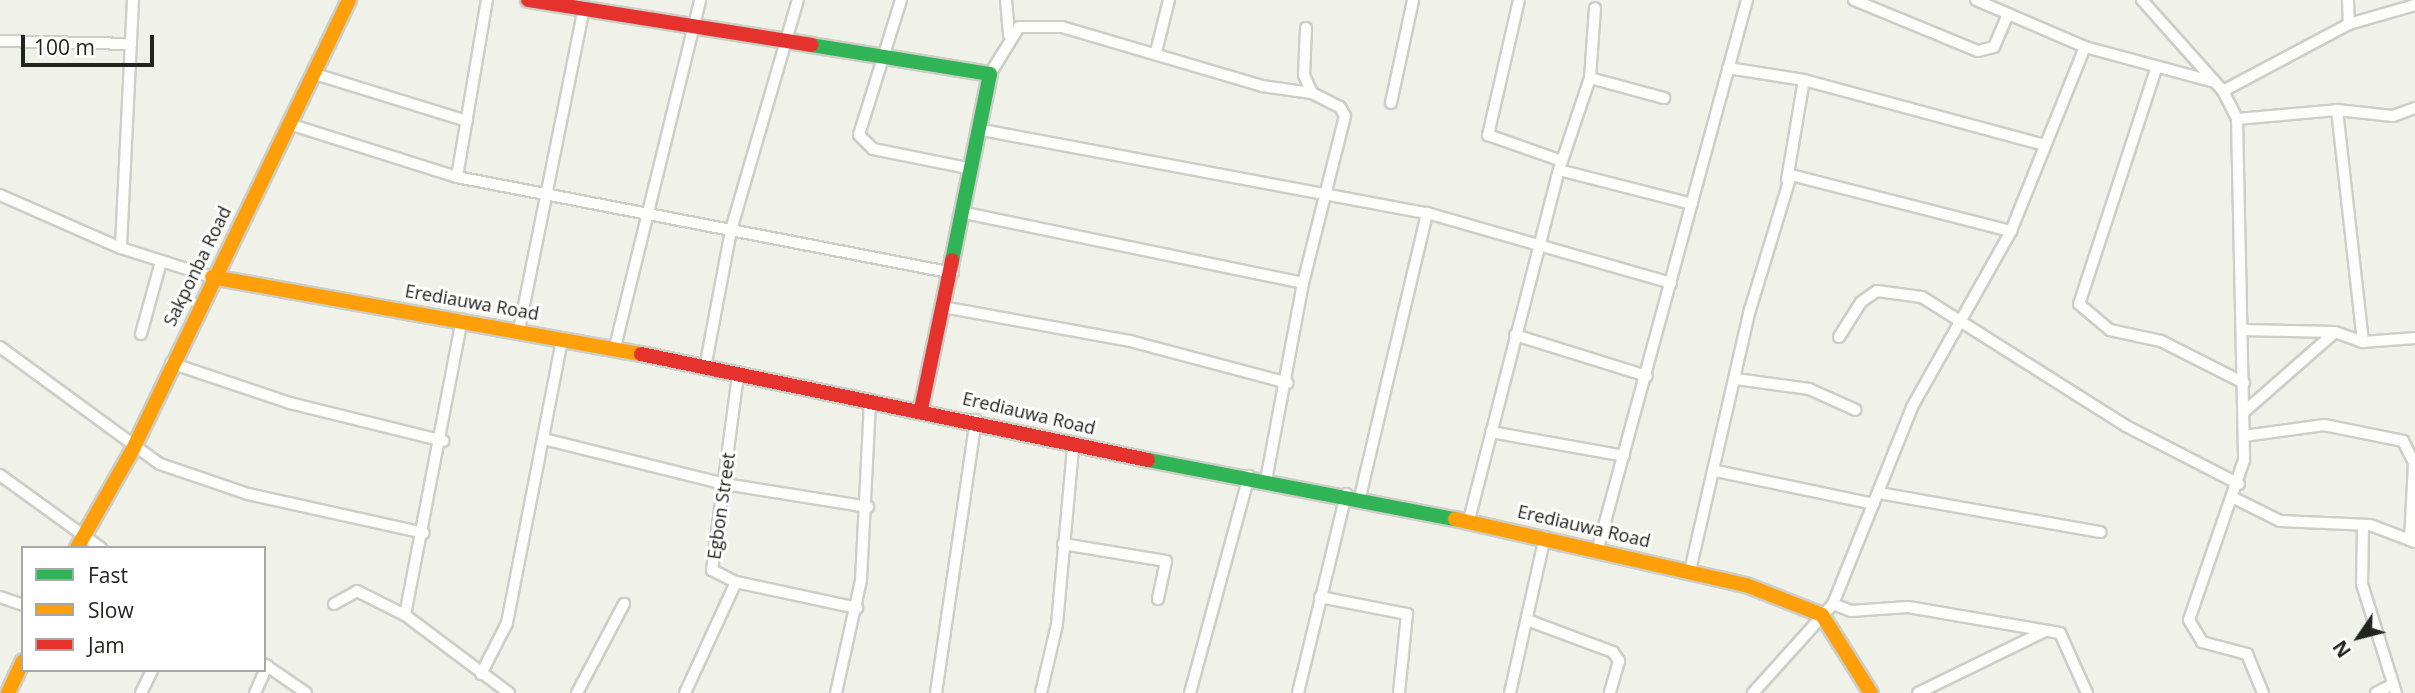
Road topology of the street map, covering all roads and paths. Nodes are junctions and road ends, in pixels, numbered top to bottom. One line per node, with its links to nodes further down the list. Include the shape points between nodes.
1 (133, 0): 27 (street)
2 (349, 0): 33 (street, Sakponba Road)
3 (487, 0): 45 (street)
4 (528, 0): 18 (street)
5 (700, 0): 22 (street)
6 (798, 0): 26 (street)
7 (901, 0): 30 (street)
8 (1006, 0): 24 (street)
9 (1169, 0): 29 (street)
10 (1413, 0): 41 (street)
11 (1519, 0): 49 (street, via 1488,135)
12 (1747, 0): 31 (street)
13 (1854, 0): 20 (street, via 1979,51 1994,47)
14 (1976, 0): 20 (street)
15 (2142, 0): 37 (street)
16 (2348, 0): 21 (street)
17 (2415, 5): 21 (street)
18 (593, 7): 22 (street); 55 (street)
19 (1595, 8): 35 (street)
20 (2008, 14): 28 (street)
21 (2349, 24): 38 (street)
22 (694, 27): 26 (street); 57 (street)
23 (1306, 29): 39 (street, via 1304,75)
24 (1009, 35): 29 (street, via 1027,24 1062,27); 34 (street)
25 (0, 41): 27 (street)
26 (788, 43): 30 (street); 60 (street)
27 (131, 44): 63 (street)
28 (2085, 47): 32 (street); 48 (street)
29 (1156, 52): 39 (street, via 1262,86)
30 (885, 62): 34 (street); 50 (street, via 859,135 863,144)
31 (1728, 68): 36 (street); 56 (street)
32 (2156, 69): 37 (street); 89 (street, via 2079,304 2110,330 2161,341)
33 (315, 74): 45 (street); 46 (street, Sakponba Road)
34 (990, 74): 47 (street)
35 (1590, 78): 40 (street); 49 (street)
36 (1804, 80): 48 (street); 52 (street)
37 (2213, 82): 38 (street)
38 (2223, 91): 44 (street)
39 (1312, 93): 53 (street, via 1345,116)
40 (1664, 97)
41 (1391, 103)
42 (2415, 108): 43 (street, via 2393,116)
43 (2337, 110): 44 (street); 80 (street)
44 (2238, 119): 73 (street)
45 (467, 121): 51 (street)
46 (289, 124): 51 (street); 66 (street, Sakponba Road)
47 (982, 130): 50 (street); 53 (street)
48 (2041, 144): 61 (street)
49 (1560, 166): 56 (street); 62 (street)
50 (972, 169): 58 (street)
51 (457, 177): 55 (street)
52 (1787, 180): 61 (street, via 1799,174); 87 (street)
53 (1328, 191): 59 (street); 67 (street)
54 (0, 195): 63 (street)
55 (543, 195): 57 (street); 72 (street)
56 (1692, 204): 68 (street)
57 (644, 211): 60 (street); 82 (street)
58 (965, 213): 65 (street); 67 (street)
59 (1427, 213): 62 (street); 110 (street)
60 (731, 230): 65 (street); 84 (street)
61 (2011, 231): 71 (street)
62 (1539, 245): 68 (street); 76 (street)
63 (121, 248): 64 (street)
64 (161, 262): 66 (street); 75 (street)
65 (953, 273): 69 (street)
66 (212, 277): 70 (street, Erediauwa Road); 83 (street, Sakponba Road)
67 (1303, 283): 88 (street)
68 (1671, 283): 86 (street)
69 (943, 307): 88 (street, via 1130,341); 91 (street)
70 (462, 319): 72 (street, Erediauwa Road); 98 (street)
71 (1966, 321): 77 (street, via 1890,288 1861,302); 108 (street, via 2126,426); 109 (street, via 1912,407)
72 (519, 330): 79 (street, Erediauwa Road)
73 (2243, 330): 74 (street); 89 (street)
74 (2335, 332): 80 (street); 93 (street)
75 (141, 334)
76 (1515, 335): 86 (street); 95 (street)
77 (1839, 337)
78 (2415, 338): 80 (street)
79 (562, 339): 82 (street, Erediauwa Road); 97 (street)
80 (2363, 342)
81 (0, 347): 101 (street)
82 (614, 351): 84 (street, Erediauwa Road)
83 (171, 363): 98 (street, via 289,403); 101 (street, Sakponba Road)
84 (705, 368): 85 (street, Erediauwa Road)
85 (738, 375): 90 (street, Erediauwa Road); 107 (street, Egbon Street)
86 (1647, 376): 102 (street)
87 (1736, 379): 92 (street, via 1809,389); 103 (street)
88 (1288, 383): 106 (street)
89 (2244, 383): 93 (street)
90 (870, 400): 91 (street, Erediauwa Road); 113 (street)
91 (921, 409): 94 (street, Erediauwa Road)
92 (1856, 410)
93 (2244, 412): 96 (street)
94 (976, 420): 99 (street, Erediauwa Road); 151 (street)
95 (1491, 432): 102 (street); 114 (street)
96 (2244, 436): 100 (street, via 2324,425 2403,441); 108 (street)
97 (544, 439): 107 (street); 141 (street, via 522,518 507,623)
98 (443, 441): 117 (street)
99 (1073, 447): 105 (street, Erediauwa Road); 121 (street)
100 (2413, 448): 120 (street)
101 (133, 449): 117 (street, via 248,494); 119 (street, Sakponba Road)
102 (1624, 456): 122 (street)
103 (1716, 471): 112 (street); 123 (street)
104 (0, 475): 119 (street)
105 (1249, 476): 106 (street, Erediauwa Road); 153 (street)
106 (1266, 480): 110 (street, Erediauwa Road)
107 (725, 484): 113 (street); 124 (street, Egbon Street, via 712,570)
108 (2239, 484): 111 (street)
109 (1879, 493): 112 (street); 116 (street)
110 (1353, 496): 114 (street, Erediauwa Road); 126 (street)
111 (2235, 498): 115 (street, via 2280,521); 162 (street, via 2189,620 2202,642 2247,654)
112 (1874, 504): 131 (street)
113 (867, 507): 132 (street)
114 (1469, 520): 118 (street, Erediauwa Road)
115 (2363, 528): 120 (street); 142 (street, via 2362,584)
116 (2101, 532)
117 (424, 533): 133 (street)
118 (1545, 537): 122 (street, Erediauwa Road); 135 (street)
119 (80, 541)
120 (2413, 541)
121 (1063, 544): 127 (street, via 1166,561); 152 (street, via 1057,624)
122 (1598, 548): 123 (street, Erediauwa Road)
123 (1690, 571): 134 (street, Erediauwa Road, via 1772,592)
124 (736, 582): 132 (street, Egbon Street); 149 (street)
125 (0, 597): 128 (street)
126 (1320, 597): 154 (street); 155 (street, via 1407,614)
127 (1158, 599)
128 (21, 604)
129 (334, 604): 133 (street, via 356,591)
130 (624, 604): 148 (street)
131 (1833, 604): 134 (street); 136 (street, via 1851,611 1908,607)
132 (857, 608): 150 (street)
133 (405, 615): 141 (street)
134 (1822, 615): 158 (street); 159 (street)
135 (1527, 621): 156 (street); 157 (street, via 1613,652 1619,661)
136 (2045, 631): 160 (street); 161 (street, via 2068,640)
137 (21, 665): 143 (street)
138 (266, 665): 146 (street)
139 (151, 672): 144 (street)
140 (263, 672): 145 (street)
141 (481, 674): 147 (street)
142 (2394, 689): 163 (street)
143 (8, 693)
144 (141, 693)
145 (254, 693)
146 (306, 693)
147 (509, 693)
148 (577, 693)
149 (685, 693)
150 (836, 693)
151 (936, 693)
152 (1041, 693)
153 (1190, 693)
154 (1298, 693)
155 (1399, 693)
156 (1510, 693)
157 (1610, 693)
158 (1754, 693)
159 (1871, 693)
160 (1918, 693)
161 (2087, 693)
162 (2263, 693)
163 (2376, 693)

